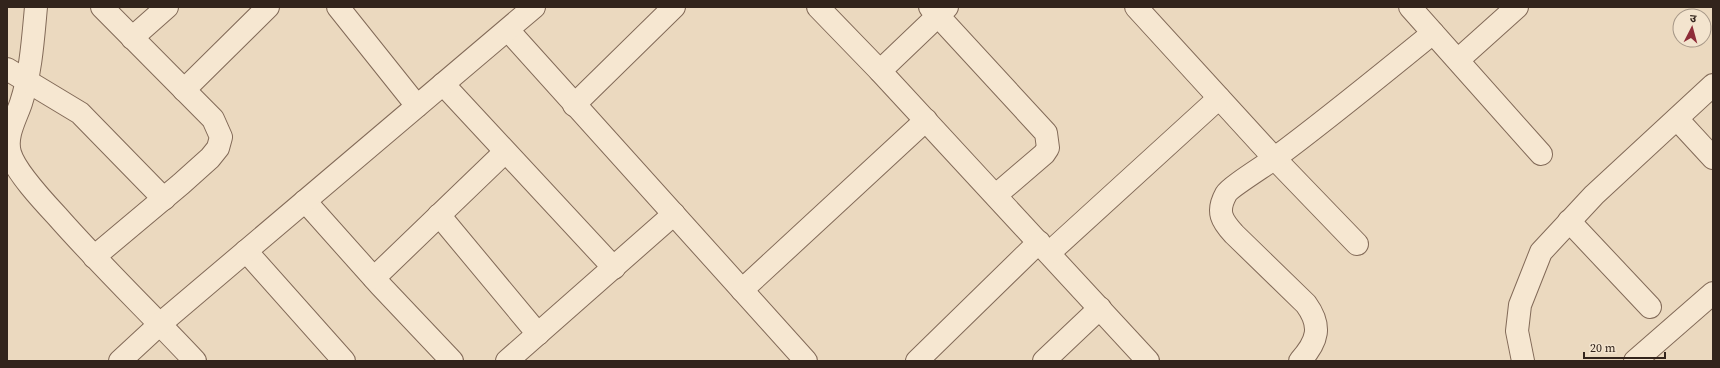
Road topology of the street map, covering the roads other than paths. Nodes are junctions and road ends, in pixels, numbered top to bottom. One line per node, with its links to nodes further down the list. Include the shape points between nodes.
1 (36, 7): 19 (street)
2 (102, 7): 15 (street)
3 (167, 7): 15 (street)
4 (268, 7): 22 (street)
5 (338, 7): 25 (street)
6 (534, 7): 13 (street)
7 (674, 7): 24 (street)
8 (818, 7): 18 (street)
9 (1136, 7): 23 (street)
10 (1410, 7): 14 (street)
11 (1516, 7): 16 (street)
12 (938, 10): 18 (street); 32 (street, via 1046,134 1048,148 1044,154)
13 (508, 30): 20 (street); 24 (street)
14 (1433, 32): 16 (street); 31 (street)
15 (132, 38): 22 (street)
16 (1458, 60): 29 (street)
17 (7, 69): 19 (street)
18 (880, 71): 27 (street)
19 (26, 82): 33 (street, via 80,113); 41 (street, via 13,122 9,140 10,152 17,167 40,198)
20 (443, 84): 25 (street); 28 (street)
21 (1713, 86): 26 (street)
22 (184, 90): 33 (street, via 213,119 221,138 218,148 210,158)
23 (1219, 98): 31 (street); 39 (street)
24 (574, 105): 35 (street)
25 (417, 106): 34 (street)
26 (1677, 119): 30 (street); 37 (street)
27 (926, 120): 32 (street); 44 (street)
28 (505, 152): 36 (street); 42 (street)
29 (1541, 154)
30 (1713, 158)
31 (1274, 159): 38 (street); 59 (street, via 1227,192 1222,202 1221,214 1234,234 1314,314 1316,338 1309,352)
32 (996, 195): 39 (street)
33 (164, 199): 41 (street)
34 (305, 201): 40 (street); 43 (street)
35 (674, 214): 42 (street); 44 (street)
36 (439, 215): 43 (street); 49 (street)
37 (1569, 221): 46 (street); 60 (street, via 1541,252 1520,305 1517,331)
38 (1357, 244)
39 (1044, 248): 47 (street); 56 (street)
40 (246, 251): 48 (street); 52 (street)
41 (94, 257): 48 (street)
42 (614, 268): 49 (street)
43 (374, 278): 53 (street)
44 (742, 290): 55 (street)
45 (1713, 293): 61 (street)
46 (1650, 306)
47 (1100, 308): 57 (street); 58 (street)
48 (160, 324): 50 (street); 51 (street)
49 (538, 334): 54 (street)
50 (120, 361)
51 (195, 361)
52 (344, 361)
53 (452, 361)
54 (507, 361)
55 (806, 361)
56 (916, 361)
57 (1044, 361)
58 (1148, 361)
59 (1300, 361)
60 (1523, 361)
61 (1635, 361)

